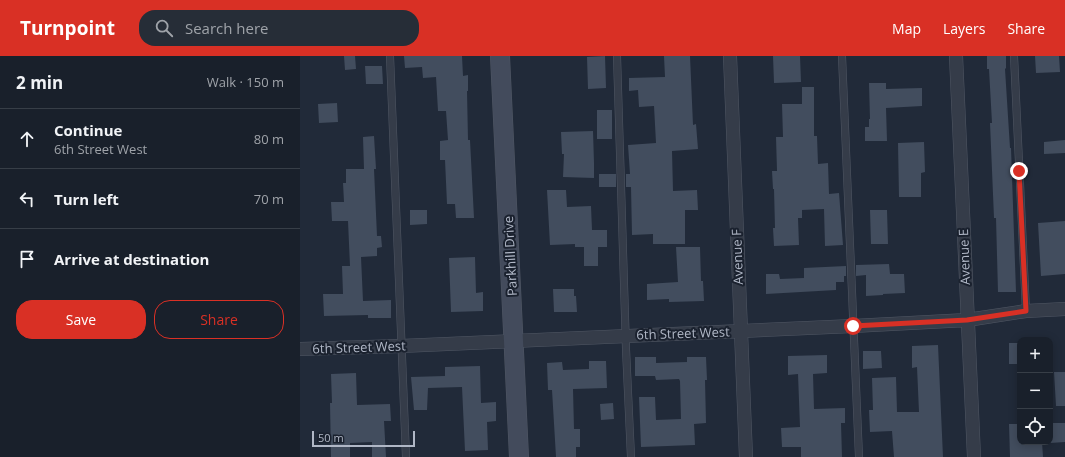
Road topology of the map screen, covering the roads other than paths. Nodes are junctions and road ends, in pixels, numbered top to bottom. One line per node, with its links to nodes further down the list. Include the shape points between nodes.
1 (390, 56): 15 (lane)
2 (500, 56): 14 (street, Parkhill Drive)
3 (617, 56): 13 (lane)
4 (730, 56): 12 (street, Avenue F)
5 (842, 56): 11 (lane)
6 (956, 56): 10 (street, Avenue E)
7 (1014, 56): 9 (lane)
8 (1065, 309): 9 (street, 6th Street West)
9 (1026, 311): 10 (street, 6th Street West)
10 (967, 320): 11 (street, 6th Street West); 22 (street, Avenue E)
11 (853, 326): 12 (street, 6th Street West); 21 (lane)
12 (740, 331): 13 (street, 6th Street West); 20 (street, Avenue F)
13 (626, 335): 14 (street, 6th Street West); 19 (lane)
14 (514, 340): 15 (street, 6th Street West); 18 (street, Parkhill Drive)
15 (401, 346): 16 (street, 6th Street West); 17 (lane)
16 (300, 349)
17 (406, 457)
18 (519, 457)
19 (631, 457)
20 (746, 457)
21 (859, 457)
22 (974, 457)

